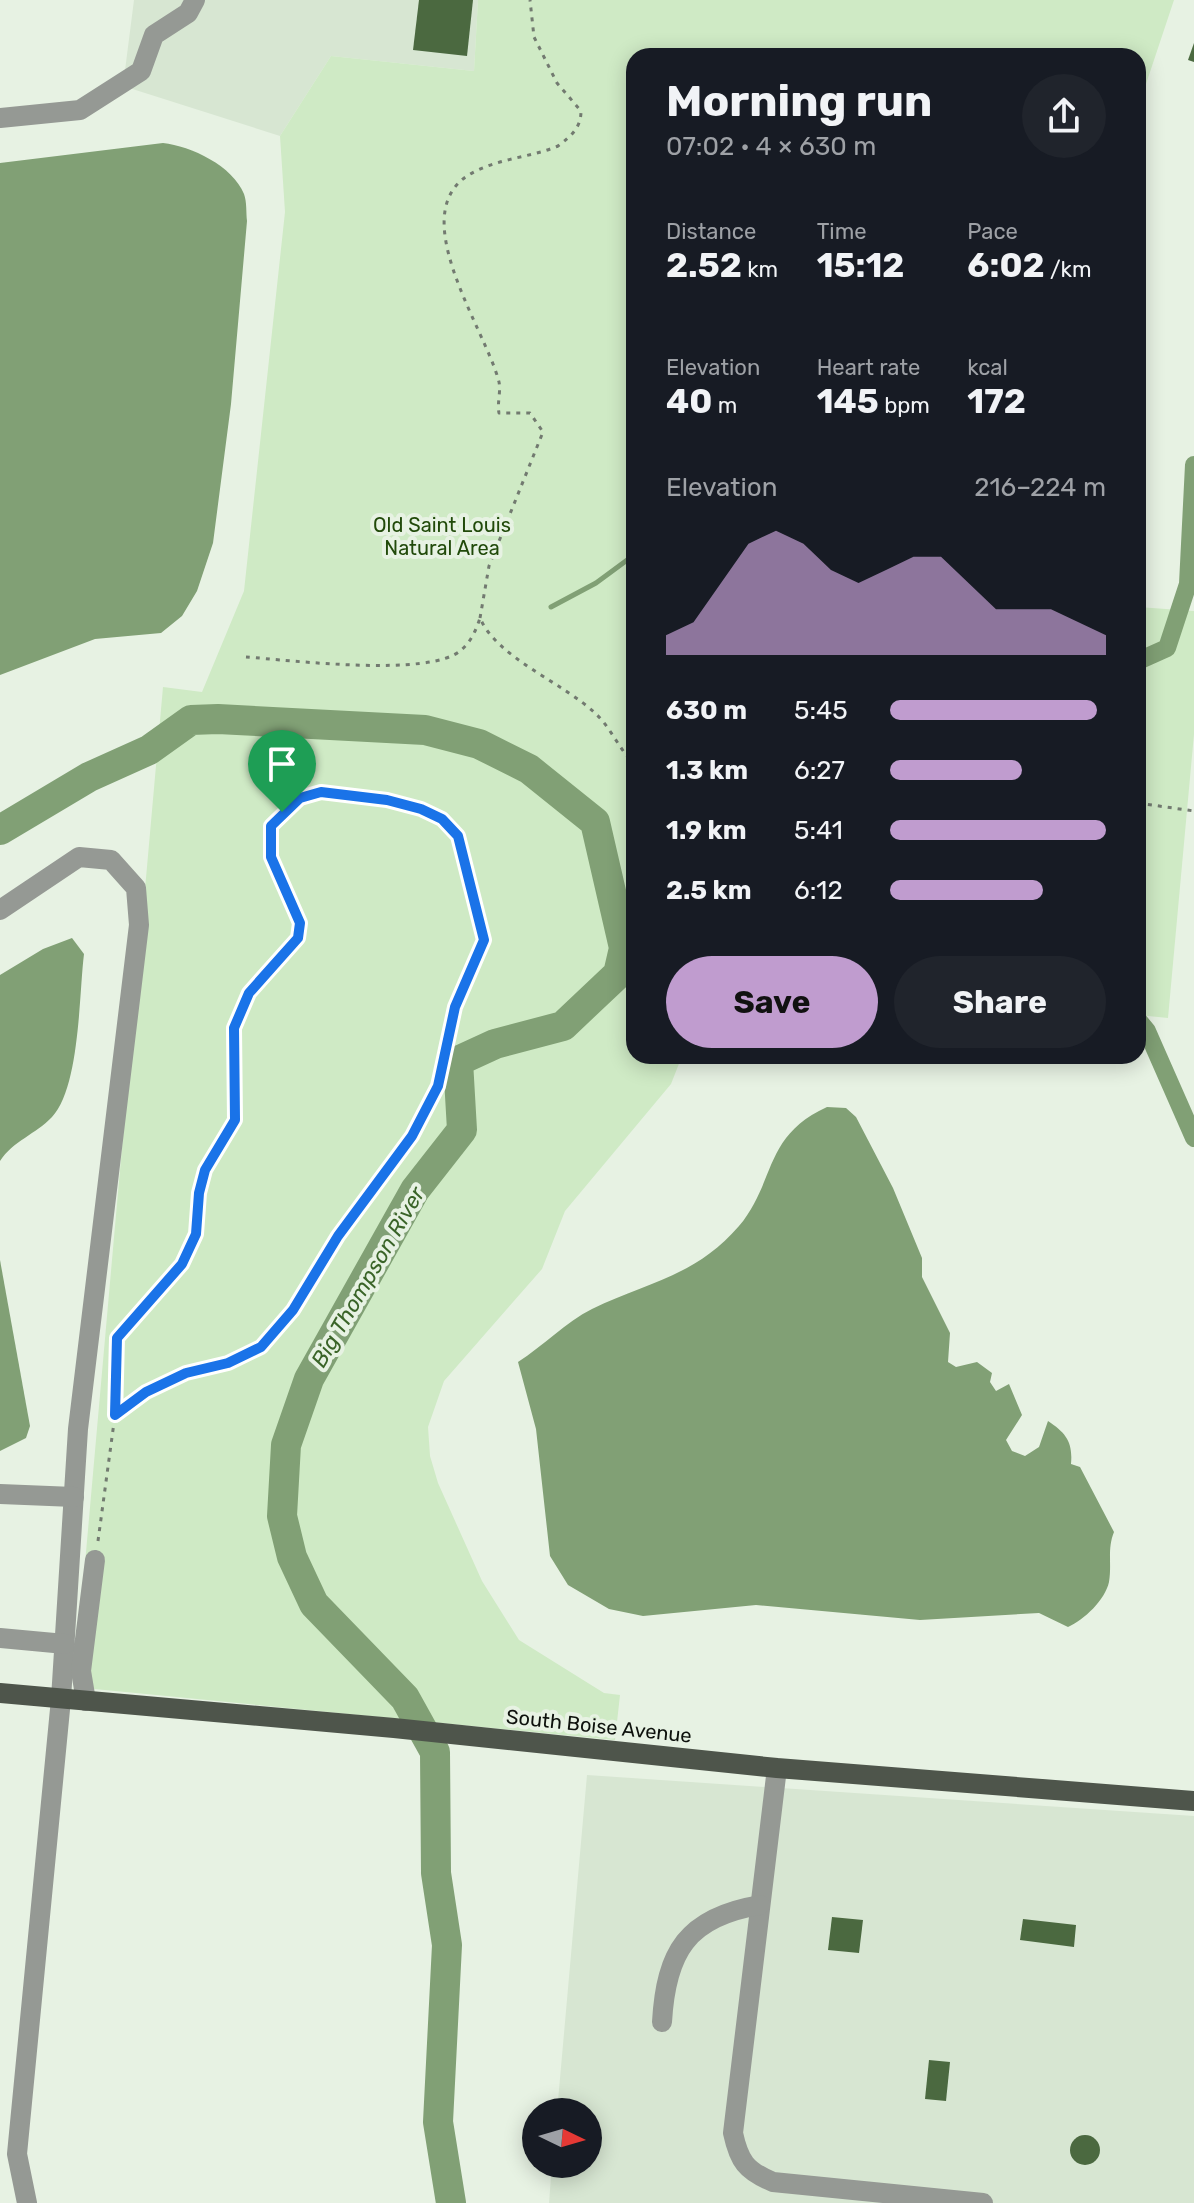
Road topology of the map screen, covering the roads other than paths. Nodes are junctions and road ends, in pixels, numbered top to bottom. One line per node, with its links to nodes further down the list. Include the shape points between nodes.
1 (195, 0): 2 (lane, via 188,13 154,35 141,71 80,110)
2 (0, 118)
3 (0, 910): 5 (lane, via 79,857 111,860 136,888 139,925)
4 (0, 1494): 5 (lane)
5 (74, 1497): 8 (lane)
6 (95, 1560): 11 (lane, via 81,1671)
7 (0, 1638): 8 (lane)
8 (65, 1644): 10 (lane)
9 (0, 1693): 10 (main road, South Boise Avenue)
10 (61, 1699): 11 (main road, South Boise Avenue); 16 (lane, via 17,2154)
11 (86, 1701): 12 (main road, South Boise Avenue)
12 (777, 1768): 13 (main road, South Boise Avenue); 14 (lane)
13 (1194, 1801)
14 (760, 1905): 15 (lane, via 711,1920 673,1956 664,1980); 17 (lane, via 733,2133 738,2158 751,2173 773,2182)
15 (662, 2022)
16 (27, 2203)
17 (983, 2203)

